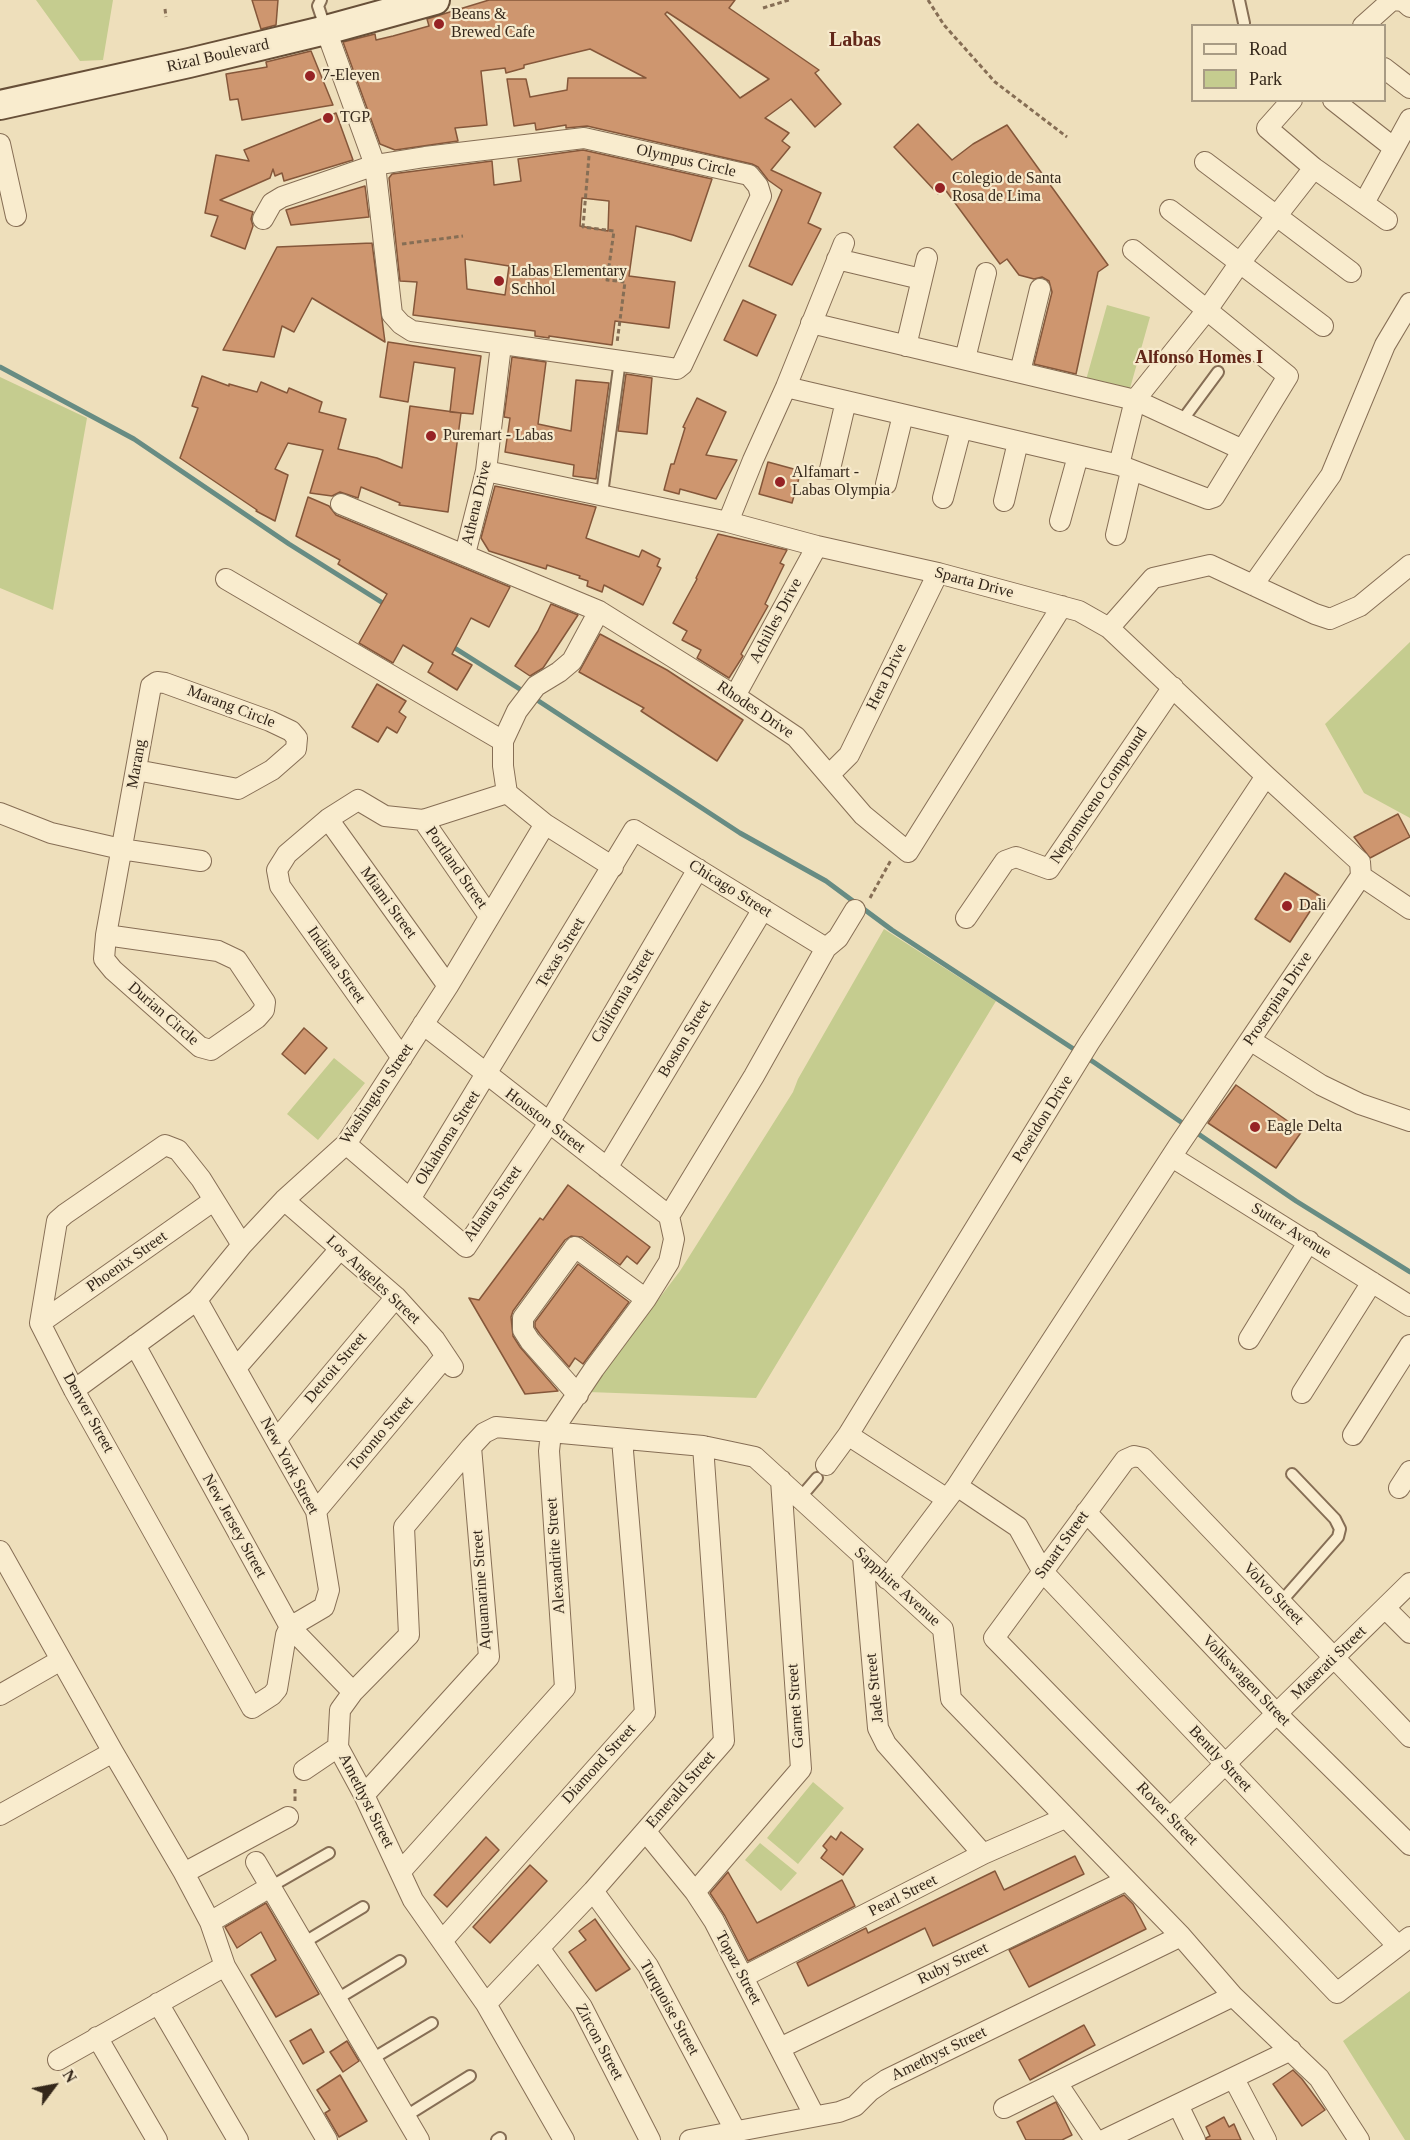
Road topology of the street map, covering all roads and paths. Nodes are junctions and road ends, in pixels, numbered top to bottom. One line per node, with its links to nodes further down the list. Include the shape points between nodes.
1 (321, 0): 12 (lane, via 318,6)
2 (435, 0): 12 (main road, Rizal Boulevard)
3 (789, 0): 7 (path)
4 (928, 0): 19 (path, via 995,82)
5 (1239, 0): 10 (lane)
6 (1401, 2): 11 (street)
7 (762, 8)
8 (165, 9): 9 (path)
9 (166, 17)
10 (1244, 23)
11 (1366, 24)
12 (326, 30): 17 (main road, Rizal Boulevard); 24 (street, Olympus Circle)
13 (1386, 70): 14 (street)
14 (1410, 88)
15 (1290, 102): 25 (street, via 1267,129)
16 (1336, 102): 22 (street)
17 (0, 105)
18 (1410, 119): 22 (street)
19 (1067, 137)
20 (590, 139): 24 (street, Olympus Circle); 48 (path, via 583,227 614,231 607,280 625,282); 48 (street, Olympus Circle, via 749,175 761,196 682,365 677,369)
21 (0, 144): 28 (street)
22 (1394, 148): 26 (street)
23 (1205, 162): 29 (street)
24 (375, 165): 30 (street, Olympus Circle, via 282,197 272,203); 33 (street, Olympus Circle)
25 (1314, 168): 26 (street); 29 (street)
26 (1364, 203): 31 (street)
27 (1170, 210): 36 (street)
28 (16, 216)
29 (1277, 216): 36 (street); 37 (street)
30 (263, 219)
31 (1387, 220)
32 (463, 236): 33 (path)
33 (383, 246): 45 (street, Olympus Circle, via 392,314 401,324 412,331)
34 (1133, 250): 42 (street)
35 (927, 258): 39 (street)
36 (1239, 264): 42 (street); 44 (street)
37 (1351, 272)
38 (986, 273): 47 (street)
39 (921, 279): 43 (street, via 841,251); 46 (street)
40 (1040, 290): 49 (street)
41 (1410, 303): 76 (street, via 1385,345 1331,475)
42 (1207, 310): 52 (street); 58 (street, via 1288,376)
43 (811, 323): 46 (street); 51 (street)
44 (1323, 326)
45 (501, 345): 48 (street, Olympus Circle); 62 (street, Athena Drive)
46 (906, 346): 47 (street)
47 (965, 359): 49 (street)
48 (617, 360): 64 (lane)
49 (1020, 372): 52 (street)
50 (1218, 372): 55 (lane)
51 (786, 387): 53 (street); 69 (street)
52 (1135, 400): 55 (street); 60 (street)
53 (846, 401): 54 (street); 61 (street)
54 (903, 415): 56 (street); 63 (street)
55 (1181, 422): 58 (street)
56 (961, 429): 57 (street); 65 (street)
57 (1018, 442): 59 (street); 66 (street)
58 (1243, 450): 60 (street, via 1214,497 1208,499)
59 (1078, 456): 60 (street); 68 (street)
60 (1125, 468): 70 (street)
61 (830, 469)
62 (486, 471): 64 (street, Sparta Drive); 72 (street, Athena Drive)
63 (886, 484)
64 (602, 494): 69 (street, Sparta Drive)
65 (943, 498)
66 (1004, 501)
67 (341, 504): 72 (street, Rhodes Drive)
68 (1060, 521)
69 (728, 522): 71 (street, Sparta Drive)
70 (1116, 535)
71 (817, 546): 74 (street, Sparta Drive); 82 (street, Achilles Drive)
72 (465, 554): 78 (street, Rhodes Drive)
73 (1410, 565): 76 (street, via 1360,606 1330,619)
74 (938, 573): 77 (street, Sparta Drive); 85 (street, Hera Drive, via 849,755)
75 (226, 579): 83 (street)
76 (1253, 585): 79 (street, via 1210,565 1153,578)
77 (1062, 606): 79 (street, Sparta Drive); 93 (street, via 908,852)
78 (599, 611): 82 (street, Rhodes Drive); 83 (street, via 572,661 536,686 517,711)
79 (1109, 628): 81 (street, Sparta Drive)
80 (157, 682): 84 (street, Marang, via 151,686); 84 (street, Marang Circle, via 270,720 291,731 297,738 296,749 272,770 238,789)
81 (1173, 687): 86 (street, Sparta Drive); 103 (street, Nepomuceno Compound, via 1049,869 1016,857 1005,861)
82 (735, 696): 85 (street, Rhodes Drive, via 796,737)
83 (503, 741): 87 (street)
84 (136, 770): 94 (street, Marang)
85 (829, 776): 93 (street, Rhodes Drive, via 863,815)
86 (1266, 776): 98 (street, Sparta Drive, via 1360,862); 138 (street, Poseidon Drive, via 1089,1043)
87 (507, 793): 90 (street); 91 (street)
88 (0, 813): 94 (street, via 51,832)
89 (328, 819): 90 (street, via 358,800 385,816); 106 (street, Miami Street); 109 (street, Indiana Street, via 286,854 277,870 280,886)
90 (423, 820): 102 (street, Portland Street)
91 (545, 824): 96 (street); 102 (street, Washington Street)
92 (634, 830): 96 (street, Texas Street); 97 (street, Chicago Street)
93 (900, 845): 99 (path)
94 (121, 849): 95 (street); 104 (street, Durian Circle)
95 (201, 861)
96 (613, 867): 110 (street, Texas Street)
97 (698, 870): 100 (street, Chicago Street); 112 (street, California Street)
98 (1361, 876): 101 (street); 108 (street, Proserpina Drive)
99 (860, 908): 105 (street)
100 (763, 909): 105 (street, Chicago Street); 115 (street, Boston Street)
101 (1410, 909)
102 (489, 916): 106 (street, Washington Street)
103 (966, 918)
104 (106, 935): 104 (street, Durian Circle, via 104,958 113,970 200,1047 211,1050 264,1010 265,1002 237,960 218,951)
105 (826, 948): 119 (street)
106 (448, 986): 107 (street, Washington Street)
107 (423, 1024): 109 (street, Washington Street); 110 (street, Houston Street)
108 (1250, 1041): 111 (street, via 1360,1104); 114 (street, Proserpina Drive)
109 (402, 1058): 113 (street, Washington Street)
110 (486, 1076): 112 (street, Houston Street); 116 (street, Oklahoma Street)
111 (1410, 1121)
112 (549, 1124): 115 (street, Houston Street); 116 (street, Atlanta Street, via 466,1247)
113 (346, 1144): 116 (street, Atlanta Street); 117 (street, Washington Street)
114 (1176, 1151): 120 (street, Sutter Avenue); 150 (street, Proserpina Drive)
115 (607, 1168): 119 (street, Houston Street)
116 (410, 1199)
117 (284, 1200): 121 (street, Washington Street); 122 (street, Los Angeles Street)
118 (213, 1201): 121 (street); 128 (street, Phoenix Street); 128 (street, via 178,1150 165,1144 64,1214 57,1221)
119 (669, 1216): 125 (street, via 674,1239 669,1262)
120 (1309, 1242): 123 (street, Sutter Avenue); 129 (street)
121 (242, 1245): 126 (street, Washington Street)
122 (340, 1249): 124 (street, Los Angeles Street); 133 (street)
123 (1372, 1282): 127 (street, Sutter Avenue); 135 (street)
124 (396, 1297): 132 (street, Los Angeles Street); 141 (street, Detroit Street)
125 (646, 1299): 136 (street); 136 (street, via 575,1247 523,1318 530,1341)
126 (197, 1300): 131 (street, Washington Street); 133 (street, New York Street)
127 (1410, 1306)
128 (40, 1323): 134 (street, Denver Street)
129 (1249, 1339)
130 (1410, 1345): 139 (street)
131 (135, 1346): 134 (street, Washington Street); 161 (street, New Jersey Street)
132 (450, 1363): 152 (street, Toronto Street, via 440,1364)
133 (236, 1368): 141 (street, New York Street)
134 (74, 1390): 161 (street, Denver Street, via 252,1708 276,1689)
135 (1302, 1393)
136 (578, 1395): 137 (street)
137 (551, 1433): 140 (street, Sapphire Avenue); 143 (street, Amethyst Street, via 496,1427); 184 (street, Alexandrite Street, via 565,1688)
138 (848, 1435): 146 (street, Poseidon Drive); 150 (street, Bently Street)
139 (1353, 1435)
140 (622, 1438): 142 (street, Sapphire Avenue); 193 (street, Diamond Street, via 645,1713)
141 (276, 1440): 152 (street, New York Street)
142 (703, 1446): 148 (street, Sapphire Avenue, via 755,1457); 179 (street, Emerald Street, via 724,1741)
143 (471, 1447): 166 (street, Amethyst Street, via 404,1527 409,1635); 174 (street, Aquamarine Street, via 489,1657)
144 (1134, 1456): 153 (street, Smart Street, via 1125,1460); 159 (street, Volvo Street, via 1143,1458)
145 (1410, 1471): 149 (street)
146 (822, 1472): 151 (lane)
147 (1292, 1474): 159 (lane, via 1340,1529 1338,1537)
148 (781, 1480): 151 (street, Sapphire Avenue); 189 (street, Garnet Street, via 801,1769)
149 (1400, 1488)
150 (952, 1492): 156 (street, Bently Street, via 1018,1527); 157 (street, Proserpina Drive)
151 (800, 1498): 155 (street, Sapphire Avenue)
152 (315, 1511): 161 (street, New York Street, via 328,1599 324,1607)
153 (1086, 1512): 156 (street, Smart Street); 168 (street, Volkswagen Street)
154 (0, 1551): 165 (street)
155 (863, 1557): 157 (street, Sapphire Avenue); 182 (street, Jade Street, via 878,1728 886,1744)
156 (1043, 1572): 163 (street, Smart Street); 172 (street, Bently Street)
157 (887, 1579): 177 (street, Sapphire Avenue, via 943,1629 951,1699)
158 (1410, 1583): 160 (street, Maserati Street)
159 (1280, 1603): 164 (street, Volvo Street)
160 (1385, 1608): 162 (street); 164 (street, Maserati Street)
161 (290, 1627): 166 (street, New Jersey Street)
162 (1410, 1634)
163 (994, 1638): 178 (street, Rover Street)
164 (1334, 1658): 168 (street, Maserati Street); 169 (street, Volvo Street)
165 (61, 1660): 167 (street); 171 (street)
166 (353, 1692): 170 (street, Amethyst Street, via 340,1710)
167 (0, 1695)
168 (1276, 1713): 172 (street, Maserati Street); 180 (street, Volkswagen Street)
169 (1410, 1737)
170 (338, 1747): 173 (street); 174 (street, Amethyst Street)
171 (113, 1752): 175 (street); 185 (street)
172 (1224, 1764): 178 (street, Maserati Street); 194 (street, Bently Street)
173 (304, 1770): 176 (path, via 296,1778 294,1807)
174 (364, 1795): 184 (street, Amethyst Street)
175 (0, 1815)
176 (288, 1816): 185 (street)
177 (1065, 1818): 182 (street, Pearl Street); 186 (street, Sapphire Avenue)
178 (1170, 1818): 194 (street, Rover Street, via 1337,1993)
179 (646, 1832): 188 (street, Emerald Street); 189 (street, Topaz Street)
180 (1410, 1845)
181 (329, 1853): 187 (lane)
182 (983, 1854): 199 (street, Pearl Street)
183 (256, 1862): 187 (street)
184 (401, 1871): 193 (street, Amethyst Street, via 413,1900)
185 (184, 1873): 191 (street)
186 (1125, 1881): 192 (street, Sapphire Avenue); 206 (street, Ruby Street)
187 (270, 1887): 191 (street); 195 (street)
188 (593, 1891): 196 (street, Emerald Street); 217 (street, Turquoise Street, via 648,1966)
189 (695, 1892): 199 (street, Topaz Street)
190 (363, 1907): 195 (lane)
191 (210, 1922): 198 (street)
192 (1180, 1936): 200 (street, Sapphire Avenue); 215 (street, Amethyst Street, via 886,2080 855,2106)
193 (442, 1941): 203 (street, Amethyst Street)
194 (1404, 1941)
195 (303, 1943): 201 (street)
196 (539, 1948): 203 (street, Emerald Street); 224 (street, Zircon Street, via 582,2007)
197 (400, 1962): 201 (lane)
198 (225, 1966): 202 (street); 221 (street)
199 (743, 1977): 206 (street, Topaz Street)
200 (1233, 1996): 207 (street, Sapphire Avenue); 212 (street)
201 (337, 2000): 208 (street)
202 (158, 2003): 205 (street); 220 (street)
203 (486, 2004): 223 (street, Amethyst Street)
204 (432, 2023): 208 (lane)
205 (98, 2037): 209 (street); 219 (street)
206 (780, 2048): 215 (street, Topaz Street)
207 (1292, 2050): 211 (street); 229 (street, Sapphire Avenue, via 1319,2078)
208 (372, 2059): 216 (street)
209 (58, 2060)
210 (470, 2076): 216 (lane)
211 (1234, 2079): 213 (street); 228 (street)
212 (1057, 2083): 214 (street); 226 (street)
213 (1178, 2105): 218 (street); 227 (street)
214 (1004, 2108)
215 (814, 2115): 217 (street, Amethyst Street)
216 (406, 2116): 222 (street)
217 (735, 2130): 225 (street, Amethyst Street)
218 (1112, 2138)
219 (157, 2140)
220 (238, 2140)
221 (327, 2140)
222 (419, 2140)
223 (564, 2140)
224 (650, 2140)
225 (690, 2140)
226 (1095, 2140)
227 (1195, 2140)
228 (1266, 2140)
229 (1359, 2140)

